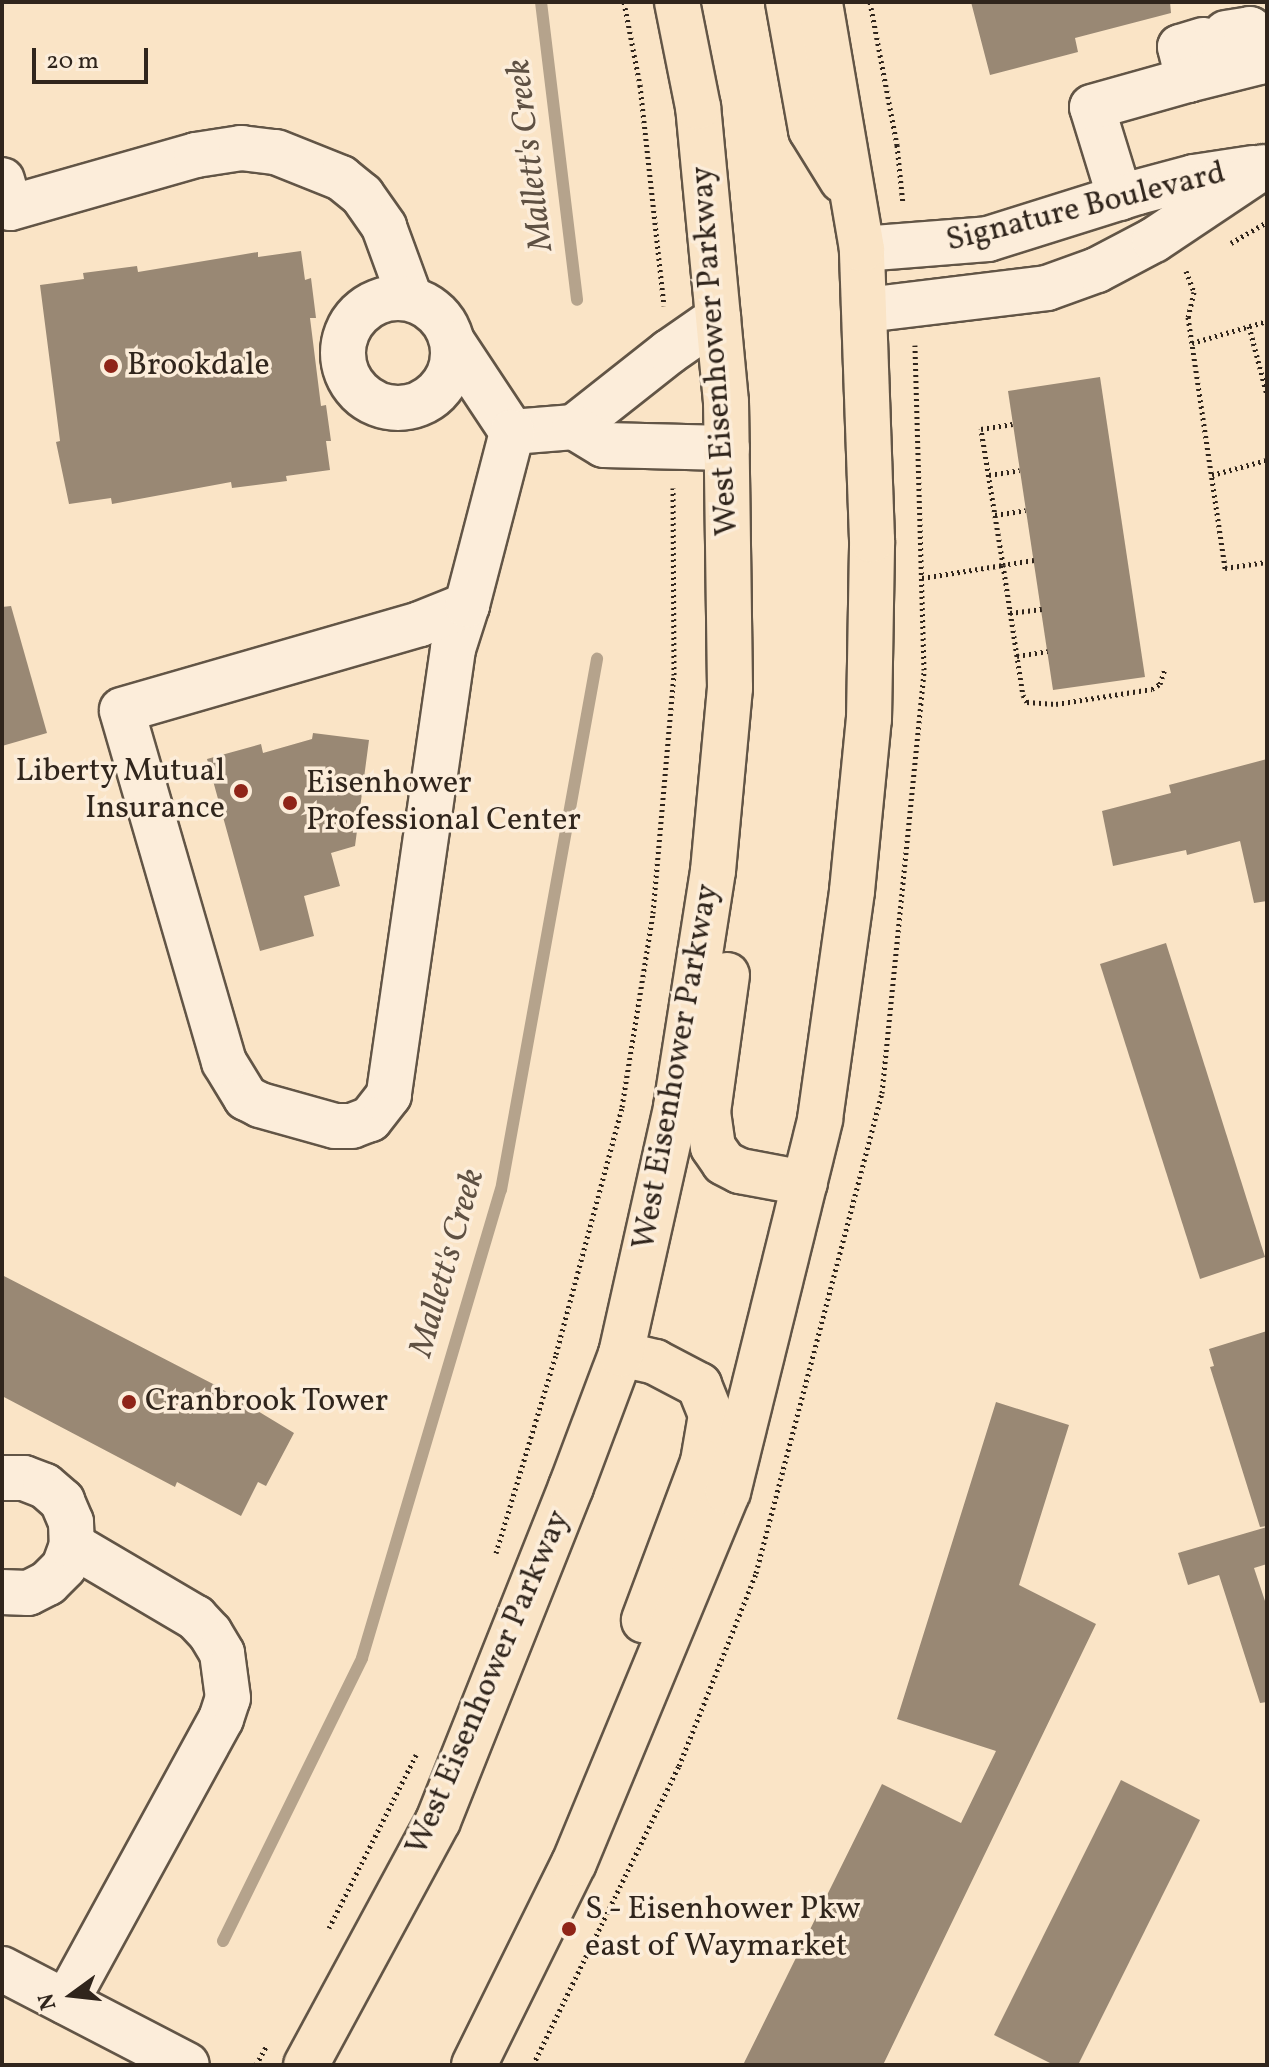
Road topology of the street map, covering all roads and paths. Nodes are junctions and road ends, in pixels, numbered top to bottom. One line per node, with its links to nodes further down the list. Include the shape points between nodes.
1 (624, 2): 22 (path, via 640,85)
2 (677, 2): 17 (main road, West Eisenhower Parkway, via 698,107)
3 (788, 2): 11 (main road, via 811,130)
4 (820, 2): 11 (main road)
5 (870, 2): 12 (path, via 897,145)
6 (1206, 51): 7 (street); 7 (street, via 1250,29); 10 (street, via 1092,107)
7 (1263, 61)
8 (1265, 166): 10 (street, Signature Boulevard, via 1194,177); 16 (street, Signature Boulevard, via 1154,240 1097,270 1004,296)
9 (2, 180): 15 (street, via 10,208 196,155 241,148 276,152 341,178 362,195 384,227)
10 (1120, 198): 13 (street, Signature Boulevard, via 988,239)
11 (854, 199): 13 (main road)
12 (903, 208)
13 (862, 249): 16 (main road)
14 (1186, 271): 21 (path, via 1194,292 1188,317)
15 (410, 298): 20 (street, via 430,306 445,322); 20 (street, via 388,297 368,305 352,320 344,341 344,363 366,399 387,408 409,408 429,400 445,385 453,365)
16 (866, 310): 48 (main road, via 872,540 869,719 852,891 820,1119)
17 (718, 318): 22 (street); 30 (main road, West Eisenhower Parkway)
18 (1267, 321): 19 (path)
19 (1249, 326): 21 (path); 24 (path)
20 (453, 343): 28 (street)
21 (1192, 343): 34 (path)
22 (669, 352): 27 (street)
23 (1267, 365): 24 (path)
24 (1259, 367): 25 (path)
25 (1267, 395)
26 (1013, 424): 33 (path, via 981,429)
27 (574, 427): 28 (street); 29 (street, via 604,445)
28 (512, 432): 41 (street)
29 (673, 444): 30 (street); 52 (path, via 674,675 653,913 622,1107)
30 (727, 448): 47 (main road, West Eisenhower Parkway)
31 (1267, 460): 34 (path)
32 (1020, 470): 33 (path)
33 (989, 475): 36 (path)
34 (1212, 475): 38 (path, via 1225,568)
35 (1026, 510): 36 (path)
36 (995, 515): 39 (path)
37 (1034, 560): 39 (path)
38 (1267, 562)
39 (1003, 565): 40 (path); 43 (path)
40 (922, 578)
41 (467, 605): 41 (street, via 453,649 389,1095 370,1119 352,1126 260,1105 246,1098 224,1062 122,710 420,624)
42 (1042, 609): 43 (path)
43 (1010, 613): 45 (path)
44 (1048, 651): 45 (path)
45 (1017, 656): 46 (path, via 1023,695 1036,705 1152,689)
46 (1165, 669)
47 (730, 688): 48 (main road, via 750,801 709,1133 724,1163); 49 (main road, West Eisenhower Parkway, via 713,871 679,1091)
48 (805, 1183): 55 (main road, via 728,1492)
49 (621, 1354): 55 (main road, via 655,1362 699,1385 711,1415 703,1462 582,1787); 62 (main road, West Eisenhower Parkway, via 438,1821)
50 (2, 1478): 51 (street, via 24,1478 45,1486 62,1501 71,1522)
51 (72, 1545): 53 (street, via 64,1567 48,1583); 58 (street, via 196,1618 222,1653 228,1698)
52 (495, 1558)
53 (3, 1598)
54 (423, 1741): 56 (path)
55 (574, 1863): 63 (main road)
56 (327, 1932)
57 (2, 1969): 58 (street)
58 (66, 2002): 60 (street)
59 (272, 2036): 61 (path)
60 (187, 2065)
61 (256, 2065)
62 (306, 2065)
63 (474, 2065)

